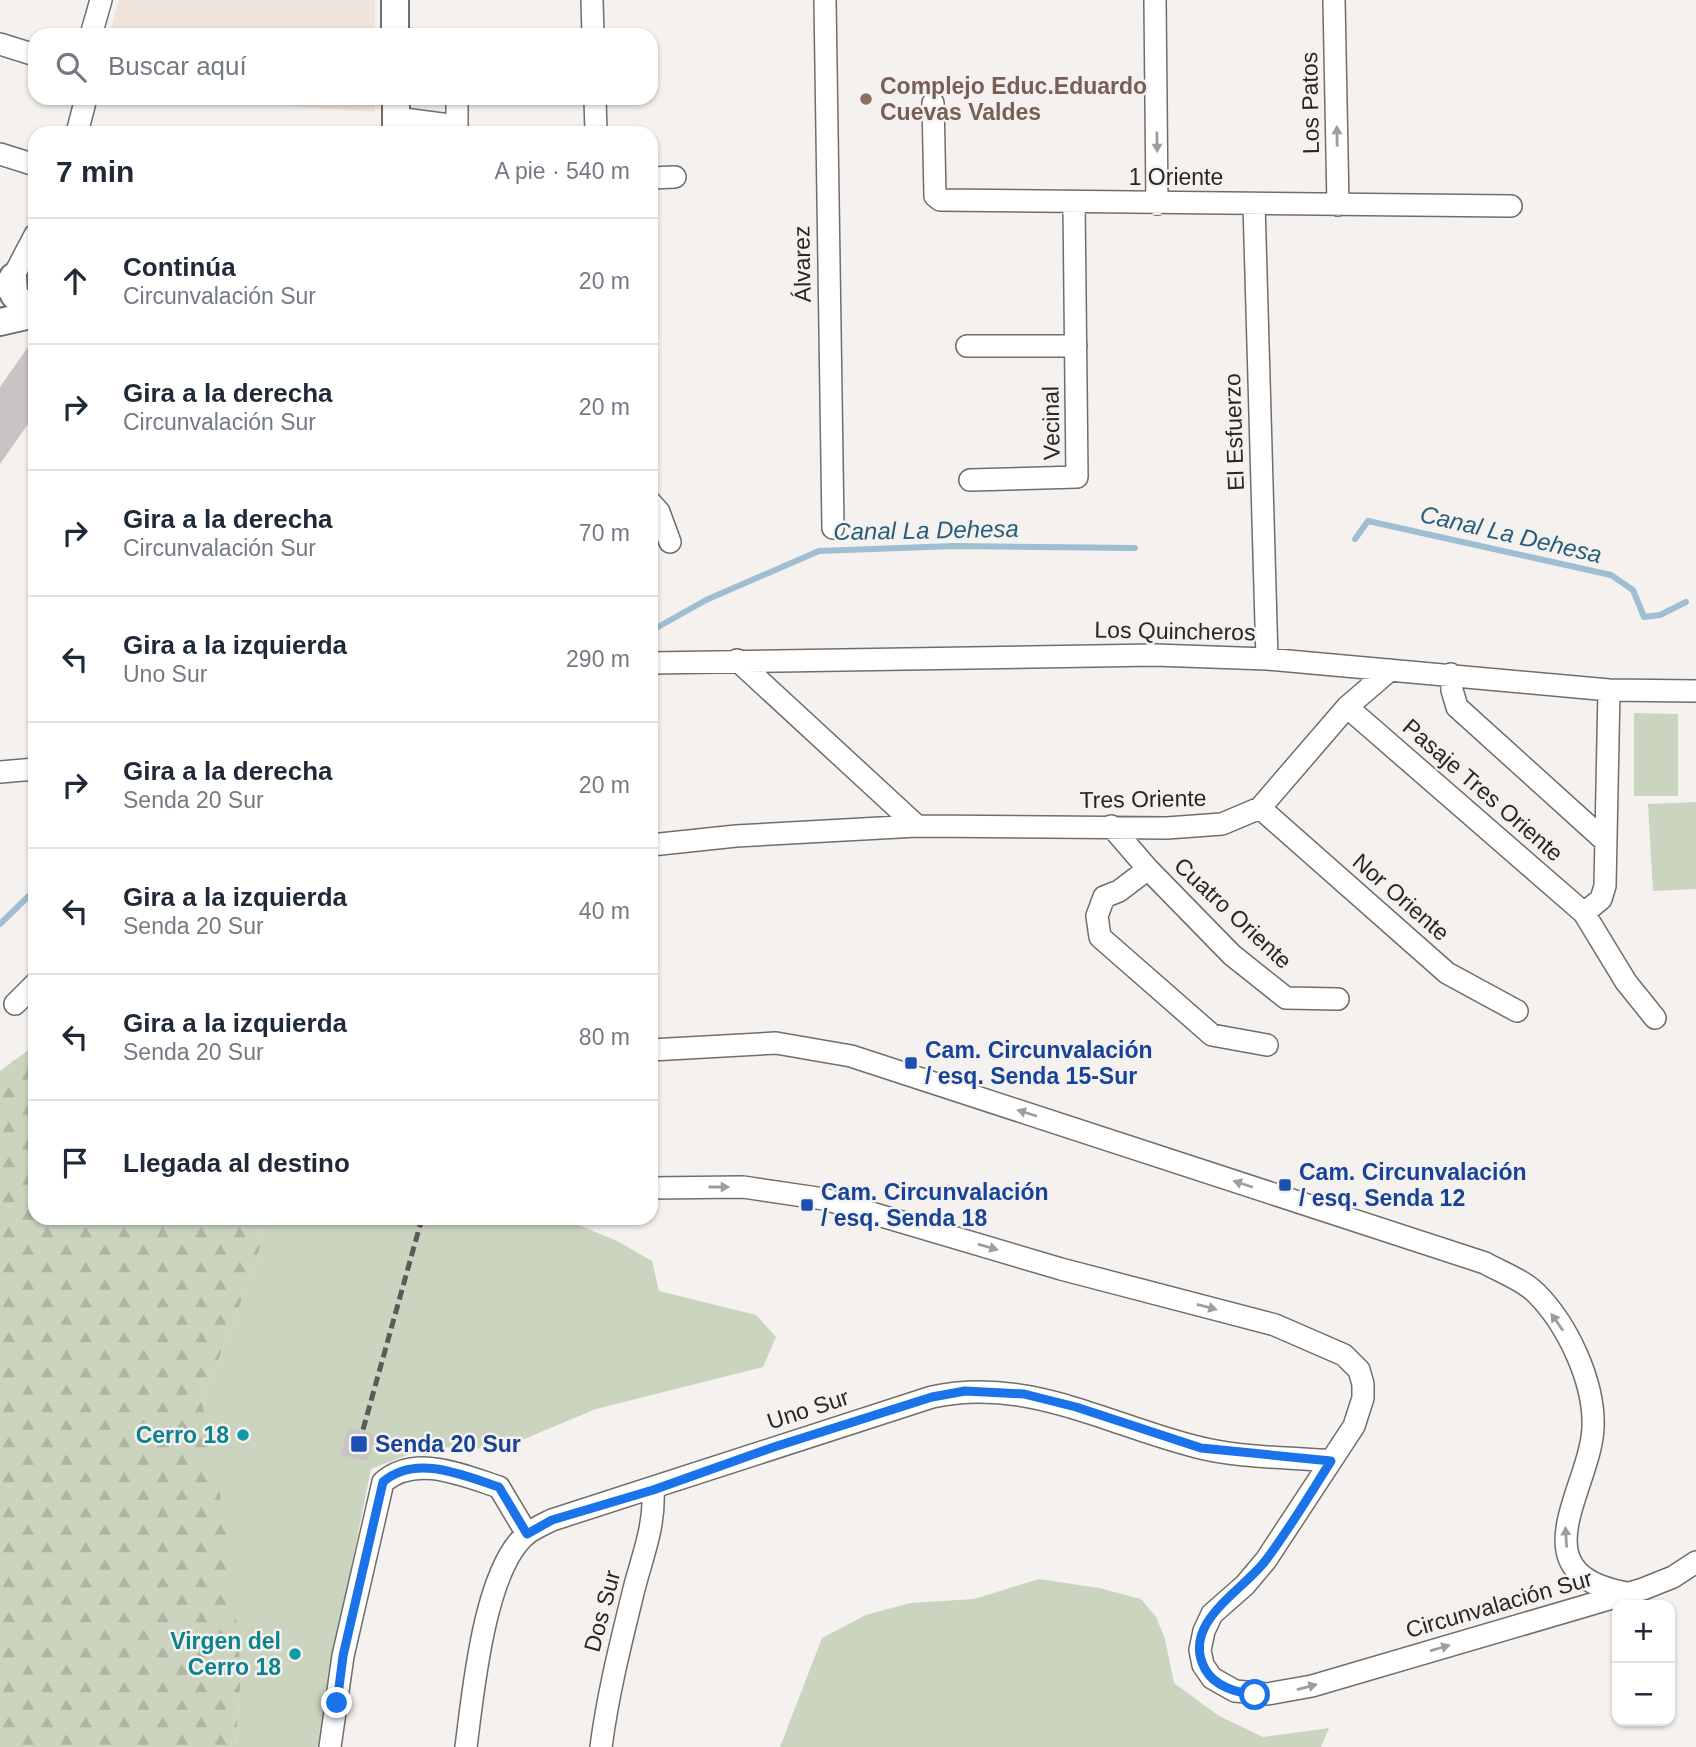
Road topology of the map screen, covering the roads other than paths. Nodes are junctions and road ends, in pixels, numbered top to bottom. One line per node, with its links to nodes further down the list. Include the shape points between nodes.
1 (101, 0): 7 (street)
2 (395, 0): 8 (street)
3 (592, 0): 9 (street)
4 (825, 0): 39 (street, Álvarez)
5 (1155, 0): 26 (street, one-way to 26)
6 (1334, 0): 28 (street, Los Patos, one-way to 6)
7 (93, 28)
8 (395, 28)
9 (593, 28)
10 (0, 44): 11 (street)
11 (28, 53)
12 (933, 103): 25 (street, 1 Oriente, via 934,196 940,200)
13 (84, 105): 17 (street)
14 (457, 105): 19 (street)
15 (595, 105): 20 (street)
16 (396, 116): 18 (street)
17 (79, 126)
18 (440, 126)
19 (457, 126)
20 (596, 126)
21 (0, 154): 22 (street)
22 (28, 163)
23 (675, 177): 24 (street)
24 (658, 178)
25 (1074, 203): 26 (street, 1 Oriente); 36 (street, Vecinal)
26 (1157, 204): 27 (street, 1 Oriente)
27 (1254, 204): 28 (street, 1 Oriente); 41 (street, El Esfuerzo)
28 (1338, 205): 29 (street, 1 Oriente)
29 (1511, 206)
30 (28, 245): 31 (street)
31 (4, 279): 32 (street)
32 (28, 310)
33 (28, 315): 34 (street)
34 (0, 322)
35 (967, 346): 36 (street)
36 (1076, 346): 37 (street, Vecinal, via 1077,477)
37 (971, 481)
38 (658, 511): 40 (street)
39 (833, 528)
40 (670, 542)
41 (1267, 659): 42 (street, Los Quincheros, via 1155,655); 44 (street, Los Quincheros)
42 (737, 660): 43 (street, Los Quincheros); 52 (street)
43 (658, 663)
44 (1390, 670): 45 (street, Los Quincheros); 48 (street, Tres Oriente)
45 (1451, 674): 46 (street, Los Quincheros); 54 (street, via 1457,708)
46 (1609, 690): 47 (street, Los Quincheros); 54 (street)
47 (1696, 691)
48 (1347, 707): 51 (street, Tres Oriente); 57 (street, Pasaje Tres Oriente)
49 (28, 770): 50 (street)
50 (0, 772)
51 (1260, 808): 53 (street, Tres Oriente, via 1222,824); 61 (street, Nor Oriente, via 1447,973)
52 (917, 826): 53 (street, Tres Oriente); 55 (street, Tres Oriente)
53 (1111, 826): 56 (street, Cuatro Oriente)
54 (1604, 840): 57 (street, via 1605,886 1601,899)
55 (658, 844)
56 (1148, 869): 59 (street, Cuatro Oriente, via 1232,955 1286,998); 63 (street, via 1104,897 1097,916 1100,937 1212,1035)
57 (1584, 913): 62 (street, Pasaje Tres Oriente, via 1626,982)
58 (28, 991): 60 (street)
59 (1338, 999)
60 (15, 1004)
61 (1517, 1011)
62 (1655, 1018)
63 (1266, 1045)
64 (658, 1049): 70 (street, Circunvalación Sur, one-way to 64, via 1583,1576 1565,1542 1569,1509 1592,1441 1591,1399 1583,1368 1564,1331 1535,1292 1485,1263 851,1056 776,1043)
65 (658, 1188): 66 (street, Circunvalación Sur, one-way to 66, via 754,1188 824,1199 1061,1269 1275,1325 1322,1343 1351,1362 1363,1384 1354,1426)
66 (1331, 1461): 67 (street, Uno Sur, via 1201,1448 1037,1397 965,1391 932,1397); 70 (street, Circunvalación Sur, one-way to 70, via 1266,1560 1207,1622 1200,1657 1212,1678 1225,1687 1255,1695 1295,1690)
67 (653, 1490): 68 (street, Uno Sur, via 552,1520); 73 (street, Dos Sur, via 650,1539 607,1696)
68 (527, 1534): 71 (street, via 499,1487 444,1469 397,1470 383,1482 343,1656); 72 (street, Uno Sur, via 508,1560 490,1603)
69 (1696, 1562): 70 (street, via 1673,1577)
70 (1629, 1593)
71 (330, 1747)
72 (466, 1747)
73 (601, 1747)

